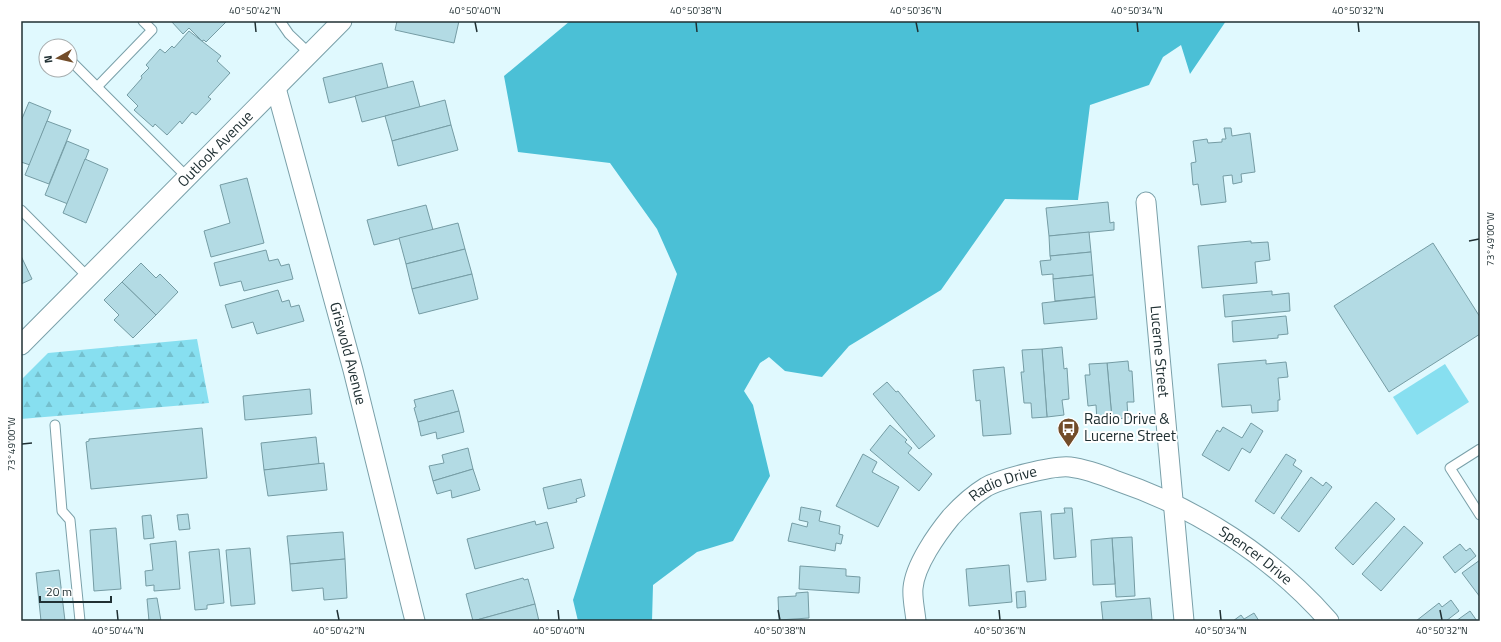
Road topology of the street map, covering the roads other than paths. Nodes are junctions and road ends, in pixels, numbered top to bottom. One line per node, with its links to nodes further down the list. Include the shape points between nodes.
1 (143, 21): 6 (lane, via 152,30)
2 (280, 21): 4 (lane, via 289,34)
3 (342, 21): 4 (street, Outlook Avenue)
4 (310, 54): 7 (street, Outlook Avenue)
5 (78, 68): 6 (lane)
6 (97, 87): 8 (lane)
7 (276, 88): 8 (street, Outlook Avenue); 18 (street, Griswold Avenue, via 353,370)
8 (187, 177): 11 (street, Outlook Avenue)
9 (1146, 202): 15 (street, Lucerne Street)
10 (21, 210): 11 (lane)
11 (88, 277): 12 (street, Outlook Avenue)
12 (21, 344)
13 (55, 425): 17 (lane, via 62,511 70,520)
14 (1480, 449): 16 (lane, via 1450,468)
15 (1172, 504): 19 (street, Radio Drive, via 1138,488 1069,467 1040,471 986,487 959,507 937,534 923,558 913,587); 20 (street, Lucerne Street); 21 (street, Spencer Drive, via 1231,536 1275,570)
16 (1480, 515)
17 (80, 621)
18 (415, 621)
19 (916, 621)
20 (1184, 621)
21 (1329, 621)

